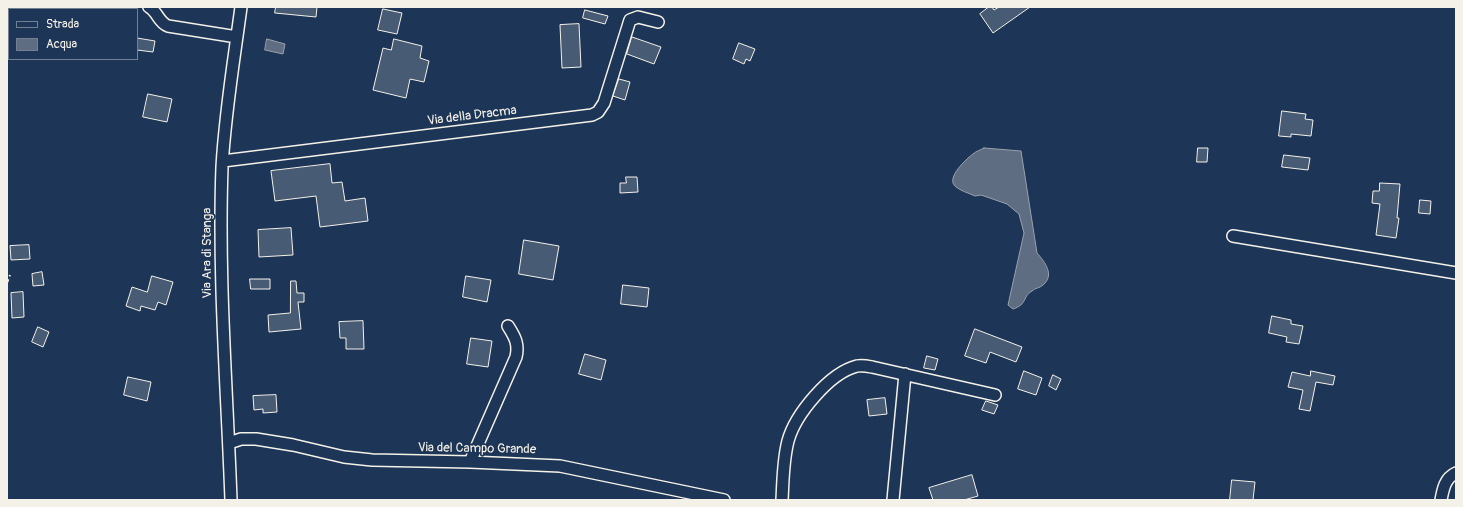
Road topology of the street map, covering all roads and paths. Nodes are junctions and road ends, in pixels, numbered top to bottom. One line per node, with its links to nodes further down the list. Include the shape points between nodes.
1 (148, 7): 4 (street, via 154,10 160,22 168,26)
2 (241, 7): 4 (street, Via Ara di Stanga)
3 (658, 22): 5 (street, Via della Dracma, via 638,17 630,20 603,106 592,115)
4 (237, 37): 5 (street, Via Ara di Stanga)
5 (223, 161): 13 (street, Via Ara di Stanga, via 222,299)
6 (1233, 236): 7 (street)
7 (1456, 273)
8 (10, 275): 9 (path)
9 (7, 283)
10 (508, 326): 14 (street, via 516,341 516,357)
11 (905, 374): 12 (street); 18 (street, via 858,366 839,375 817,394 789,436); 19 (street)
12 (995, 395)
13 (229, 443): 14 (street, Via del Campo Grande, via 241,439 256,439 356,459); 16 (street, Via Ara di Stanga)
14 (470, 462): 17 (street, Via del Campo Grande, via 564,467)
15 (1456, 473): 20 (street, via 1443,488)
16 (231, 500)
17 (724, 500)
18 (782, 500)
19 (893, 500)
20 (1441, 500)

